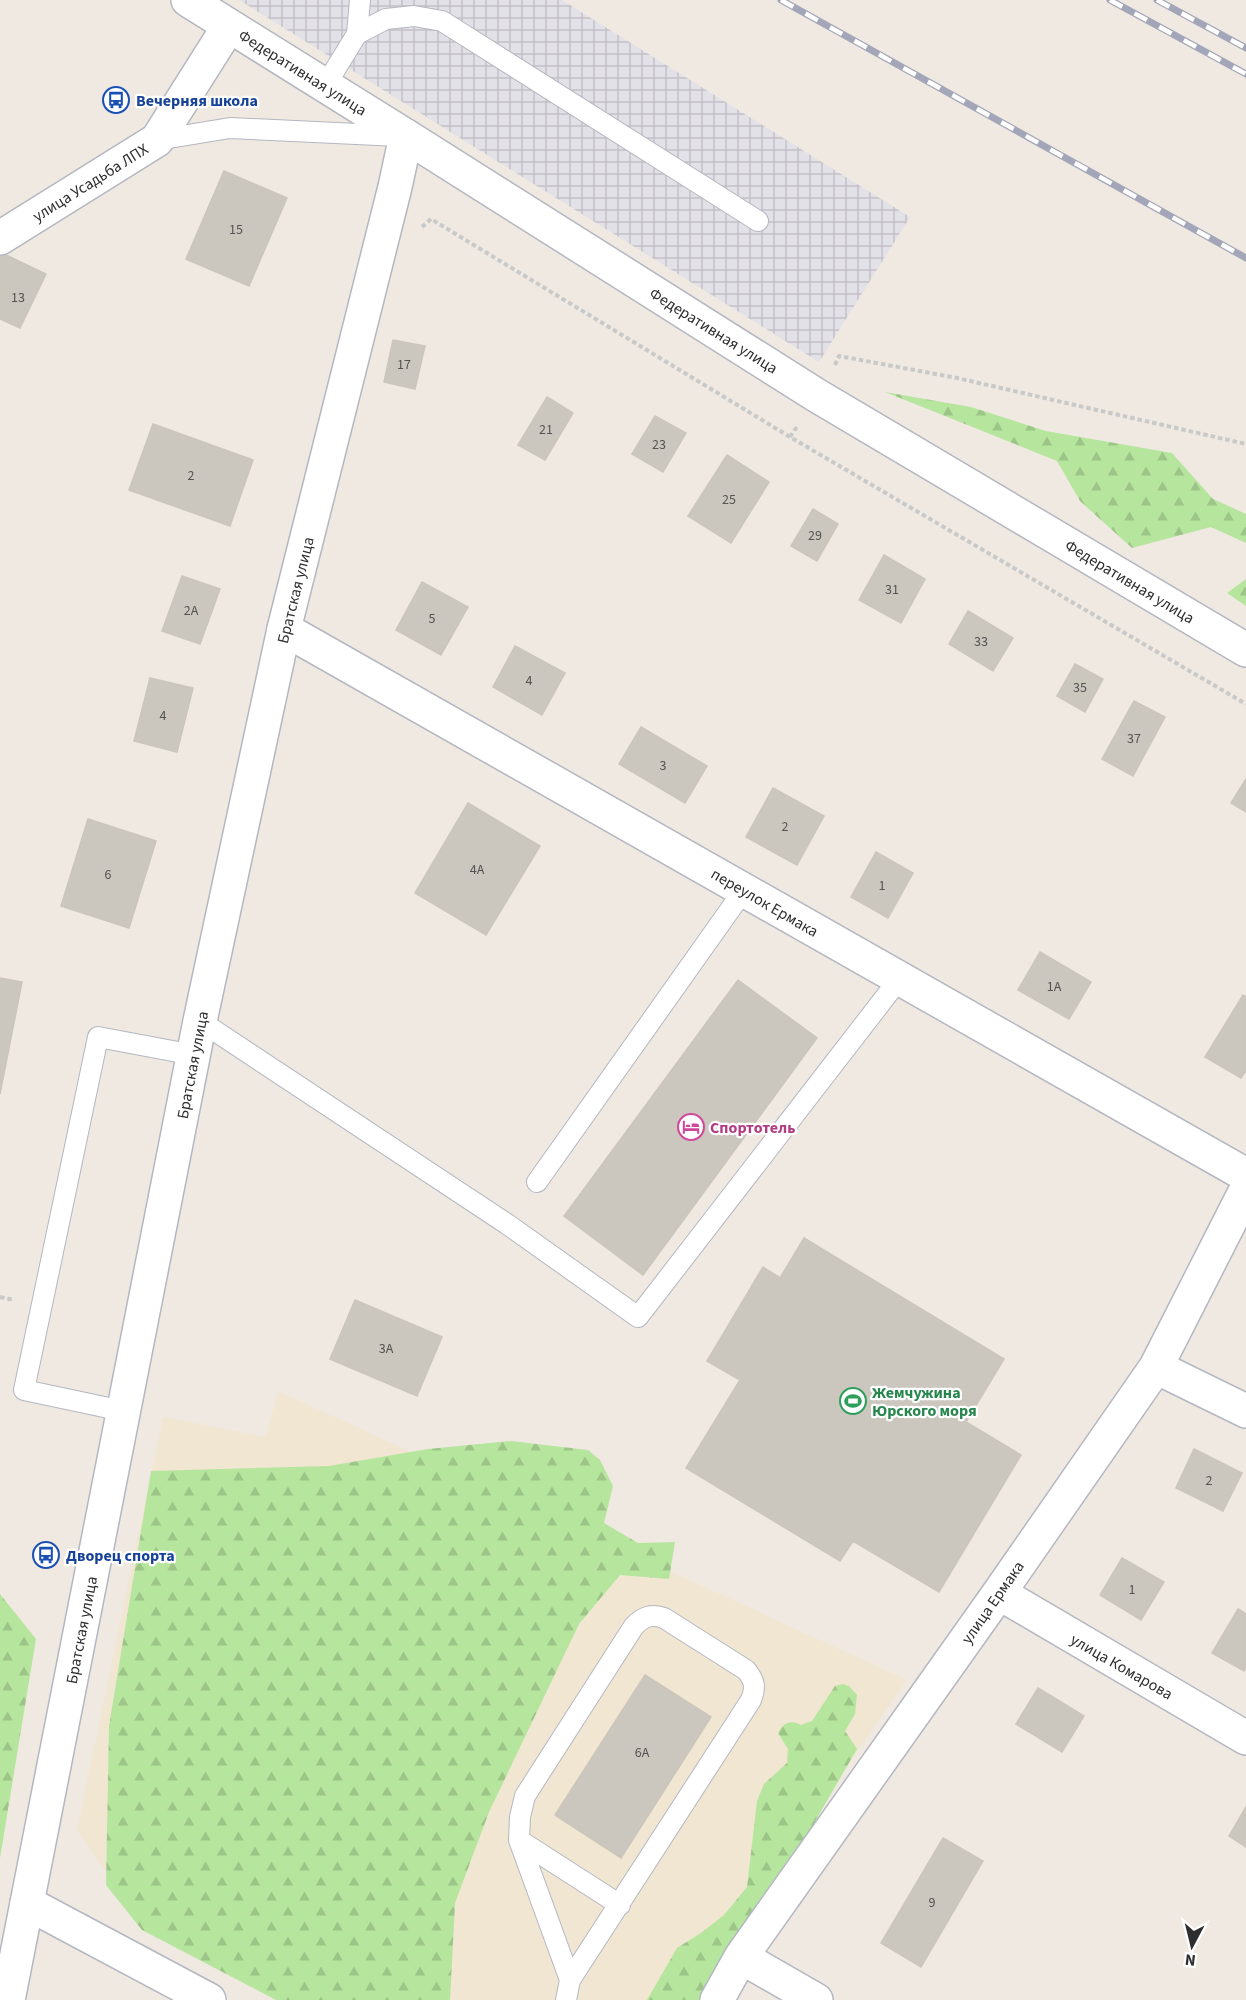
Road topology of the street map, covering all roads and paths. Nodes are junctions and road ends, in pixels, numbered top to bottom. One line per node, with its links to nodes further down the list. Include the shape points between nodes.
1 (188, 0): 3 (street, Федеративная улица)
2 (360, 0): 4 (lane)
3 (229, 26): 5 (street, Федеративная улица); 7 (street, улица Усадьба ЛПХ)
4 (357, 34): 5 (lane); 8 (lane, via 386,19 414,16 442,21)
5 (326, 86): 6 (street, Федеративная улица)
6 (406, 136): 7 (lane, via 230,128); 11 (street, Федеративная улица); 14 (street, Братская улица)
7 (157, 140): 10 (street, улица Усадьба ЛПХ)
8 (758, 221)
9 (416, 233): 12 (path, via 430,219)
10 (0, 238)
11 (816, 395): 12 (path); 13 (path, via 839,356 957,378); 15 (street, Федеративная улица)
12 (790, 437): 16 (path)
13 (1246, 444)
14 (284, 629): 17 (street, переулок Ермака); 19 (street, Братская улица)
15 (1246, 650)
16 (1246, 704)
17 (744, 890): 18 (street, переулок Ермака); 22 (lane)
18 (900, 978): 19 (lane, via 638,1317 469,1198); 21 (street, переулок Ермака)
19 (200, 1021): 20 (street, Братская улица)
20 (194, 1055): 25 (street, Братская улица); 25 (lane, via 98,1037 24,1390)
21 (1246, 1175)
22 (537, 1182)
23 (1246, 1190): 24 (street, улица Ермака)
24 (1156, 1367): 26 (street); 27 (street, улица Ермака)
25 (123, 1411): 30 (street, Братская улица)
26 (1246, 1411)
27 (999, 1593): 28 (street, улица Комарова); 32 (street, улица Ермака)
28 (1246, 1738)
29 (519, 1840): 31 (lane); 31 (lane, via 525,1796 643,1617 664,1618 746,1670 755,1690 751,1700); 33 (lane)
30 (27, 1903): 34 (street, Братская улица); 35 (street)
31 (620, 1905): 33 (lane)
32 (741, 1957): 37 (street, улица Ермака); 38 (street)
33 (570, 1980): 36 (lane)
34 (8, 2000)
35 (209, 2000)
36 (566, 2000)
37 (717, 2000)
38 (816, 2000)

